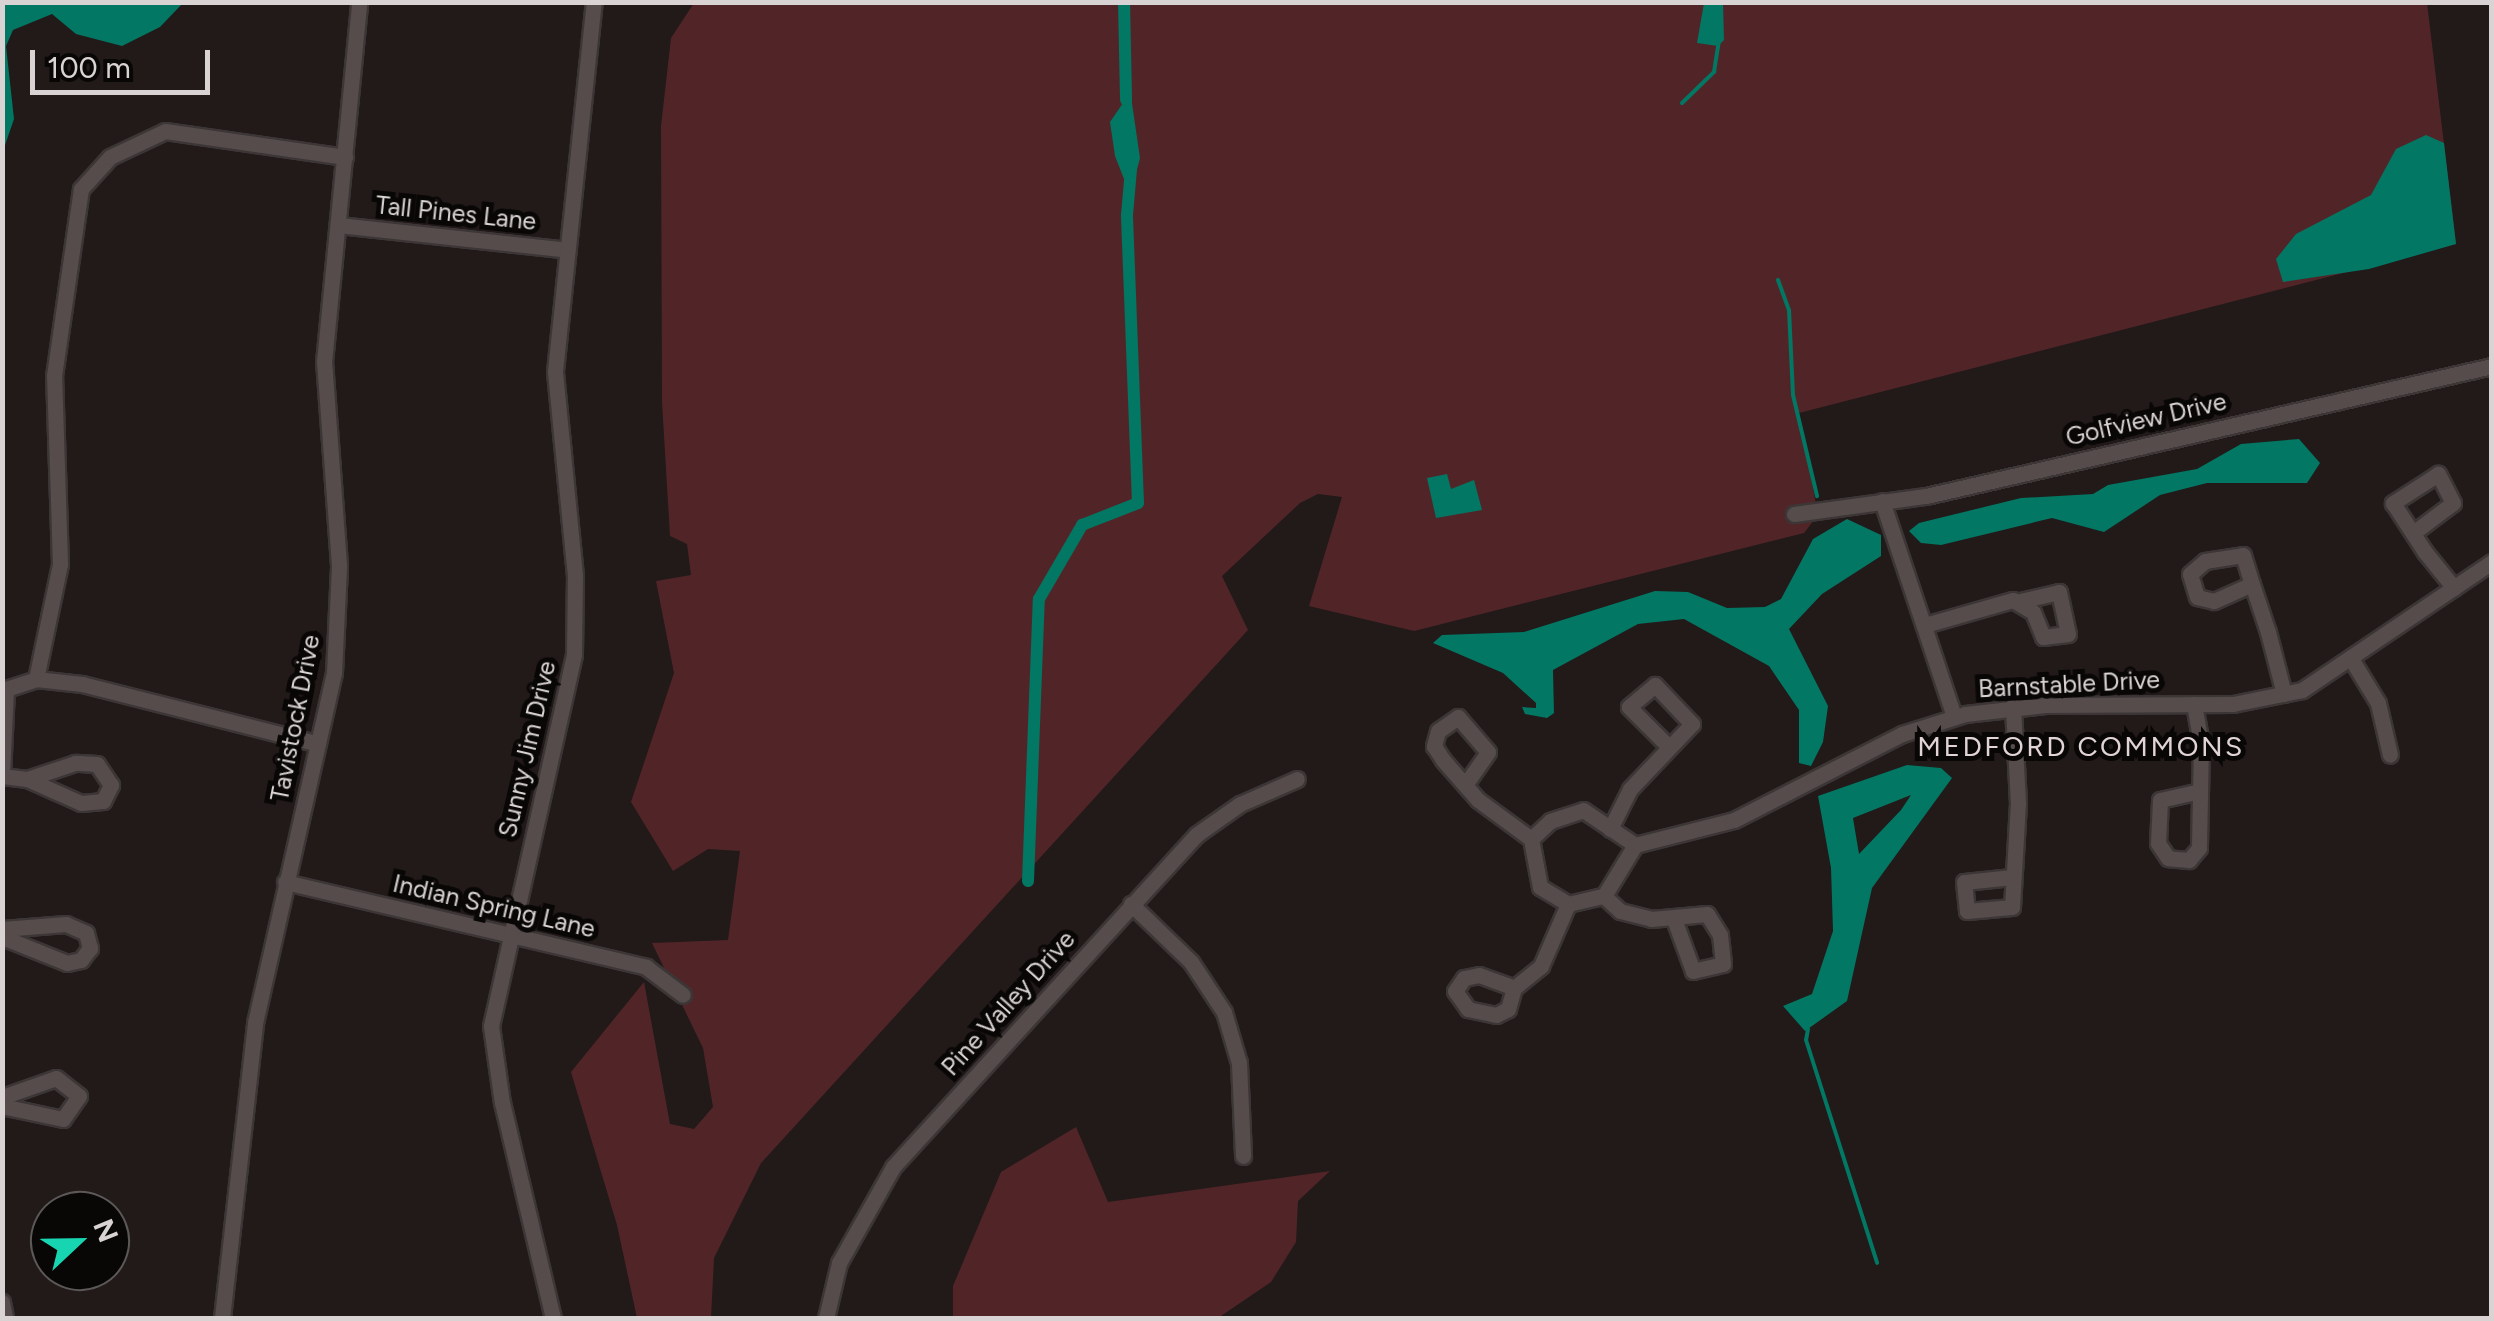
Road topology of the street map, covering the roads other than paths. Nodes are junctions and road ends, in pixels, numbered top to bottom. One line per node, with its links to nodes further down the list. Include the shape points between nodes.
1 (359, 2): 3 (street, Tavistock Drive)
2 (594, 2): 5 (street, Sunny Jim Drive)
3 (345, 157): 4 (street, Tavistock Drive); 16 (street, via 165,131 119,151 92,173 73,219 56,361 62,548)
4 (339, 225): 5 (street, Tall Pines Lane); 22 (street, Tavistock Drive, via 323,396 339,622)
5 (568, 250): 41 (street, Sunny Jim Drive, via 555,371 575,576 574,655)
6 (2492, 366): 7 (street, Golfview Drive)
7 (1882, 502): 8 (street, Golfview Drive); 14 (street)
8 (1802, 515)
9 (2413, 533): 12 (street)
10 (2492, 562): 12 (street, Barnstable Drive)
11 (2252, 584): 11 (street, via 2243,555 2205,561 2190,574 2197,597 2214,600); 18 (street)
12 (2454, 588): 15 (street, Barnstable Drive)
13 (2020, 601): 14 (street)
14 (1925, 625): 21 (street)
15 (2353, 662): 18 (street, Barnstable Drive); 24 (street, via 2378,703)
16 (36, 679): 17 (street); 22 (street, via 152,699)
17 (4, 688): 25 (street)
18 (2284, 694): 19 (street, Barnstable Drive)
19 (2194, 704): 20 (street, Barnstable Drive); 29 (street)
20 (2013, 706): 21 (street, Barnstable Drive); 33 (street, via 2018,803)
21 (1954, 716): 32 (street, Barnstable Drive, via 1889,740 1734,820)
22 (316, 743): 34 (street, Tavistock Drive)
23 (1669, 747): 30 (street, via 1630,789)
24 (2390, 755)
25 (2, 775): 26 (street)
26 (27, 779): 26 (street, via 80,803 110,795 108,772 97,764 75,763)
27 (1297, 780): 36 (street, Pine Valley Drive, via 1218,817)
28 (1465, 785): 31 (street)
29 (2200, 791): 29 (street, via 2195,858 2168,858 2158,844 2160,800)
30 (1610, 829): 31 (street, via 1583,810 1550,821); 32 (street)
31 (1531, 839): 37 (street, via 1539,886)
32 (1635, 844): 35 (street)
33 (2012, 877)
34 (285, 882): 41 (street, Indian Spring Lane); 49 (street, Tavistock Drive, via 255,1024)
35 (1604, 896): 37 (street); 38 (street, via 1624,912)
36 (1131, 904): 46 (street, via 1191,962 1224,1012 1238,1063); 51 (street, Pine Valley Drive, via 883,1180 839,1263)
37 (1568, 904): 42 (street, via 1541,966)
38 (1674, 919)
39 (2, 928): 40 (street, via 66,924 86,933 90,948 81,960 67,963)
40 (2, 936)
41 (509, 936): 43 (street, Indian Spring Lane, via 646,967); 50 (street, Sunny Jim Drive, via 492,1042)
42 (1514, 988)
43 (683, 995)
44 (2, 1098): 45 (street, via 56,1078 79,1096 63,1118)
45 (2, 1106)
46 (1243, 1156)
47 (2, 1302): 48 (street)
48 (5, 1318)
49 (222, 1318)
50 (553, 1318)
51 (826, 1318)

